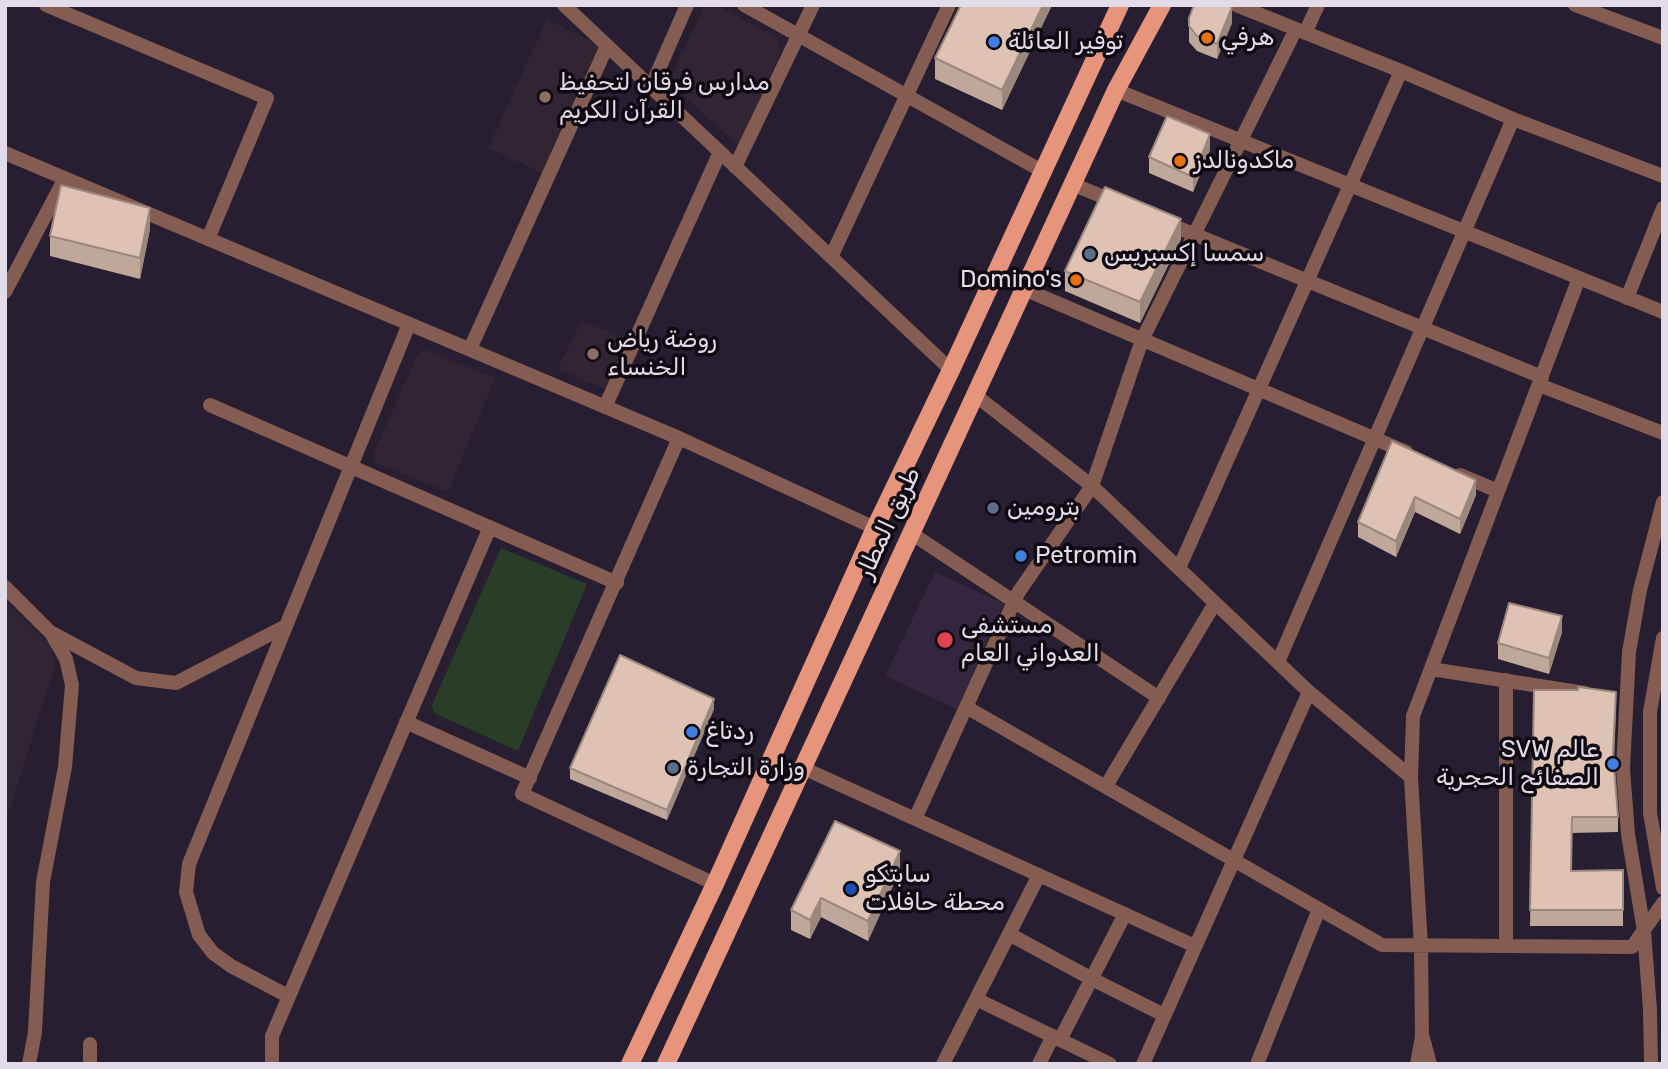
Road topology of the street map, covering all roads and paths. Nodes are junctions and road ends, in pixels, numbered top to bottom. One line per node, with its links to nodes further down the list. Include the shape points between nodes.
1 (46, 5): 33 (street, via 267,98)
2 (564, 5): 15 (street)
3 (687, 5): 17 (street)
4 (744, 5): 13 (street)
5 (813, 5): 13 (street)
6 (949, 5): 19 (street)
7 (1120, 5): 25 (main road, طريق المطار)
8 (1162, 5): 18 (main road, طريق المطار)
9 (1236, 5): 12 (street)
10 (1318, 5): 12 (street)
11 (1575, 5): 14 (street)
12 (1301, 31): 16 (street); 21 (street)
13 (798, 37): 19 (street); 24 (street)
14 (1663, 38)
15 (607, 46): 17 (street); 44 (street)
16 (1401, 71): 20 (street); 29 (street)
17 (651, 87): 22 (street)
18 (1116, 90): 21 (street); 28 (main road, طريق المطار)
19 (905, 96): 25 (street); 34 (street)
20 (1513, 119): 26 (street); 31 (street)
21 (1241, 141): 29 (street); 32 (street)
22 (720, 152): 24 (street); 50 (street)
23 (5, 153): 27 (street)
24 (735, 167): 34 (street)
25 (1042, 172): 45 (main road, طريق المطار)
26 (1663, 176)
27 (65, 178): 33 (street); 38 (street)
28 (1072, 184): 32 (street); 37 (main road, طريق المطار)
29 (1350, 185): 31 (street); 36 (street)
30 (1663, 208): 39 (street)
31 (1464, 231): 35 (street); 42 (street)
32 (1195, 234): 36 (street); 43 (street)
33 (208, 239): 41 (street)
34 (831, 257): 45 (street)
35 (1579, 278): 39 (street); 46 (street)
36 (1307, 281): 42 (street); 47 (street)
37 (1024, 289): 43 (street); 48 (main road, طريق المطار)
38 (5, 292)
39 (1627, 298): 40 (street)
40 (1663, 312)
41 (409, 324): 44 (street); 55 (street)
42 (1422, 328): 46 (street); 53 (street)
43 (1142, 340): 47 (street); 57 (street)
44 (470, 349): 50 (street)
45 (951, 370): 61 (main road, طريق المطار)
46 (1540, 381): 51 (street); 58 (street)
47 (1259, 389): 53 (street); 63 (street)
48 (975, 395): 57 (street); 62 (main road, طريق المطار)
49 (210, 405): 55 (street)
50 (605, 407): 52 (street)
51 (1663, 433)
52 (679, 438): 61 (street); 64 (street)
53 (1375, 439): 54 (street); 71 (street)
54 (1424, 460)
55 (351, 466): 60 (street); 68 (street)
56 (1449, 470): 58 (street)
57 (1093, 486): 63 (street); 66 (street)
58 (1498, 491): 72 (street)
59 (1663, 502): 75 (street, via 1629,652)
60 (490, 527): 64 (street); 78 (street)
61 (875, 528): 86 (main road, طريق المطار)
62 (911, 533): 66 (street); 79 (main road, طريق المطار)
63 (1179, 568): 67 (street)
64 (617, 583): 80 (street)
65 (5, 587): 69 (street)
66 (1015, 601): 76 (street); 77 (street)
67 (1215, 603): 71 (street); 76 (street)
68 (286, 625): 69 (street, via 176,683 136,678); 97 (street, via 189,864 186,892 199,935 213,953)
69 (51, 633): 103 (street, via 66,659 72,685 65,767 43,882 35,1032)
70 (1663, 638): 87 (street, via 1650,712 1650,813)
71 (1278, 662): 74 (street)
72 (1431, 669): 73 (street); 81 (street, via 1413,716)
73 (1506, 681): 75 (street); 93 (street)
74 (1309, 692): 81 (street); 84 (street)
75 (1612, 697): 91 (street)
76 (1158, 698): 82 (street)
77 (967, 706): 82 (street); 83 (street)
78 (406, 722): 80 (street); 97 (street)
79 (803, 768): 83 (street); 107 (main road, طريق المطار)
80 (530, 778): 86 (street, via 523,794)
81 (1411, 778): 95 (street)
82 (1106, 786): 84 (street)
83 (915, 818): 85 (street)
84 (1234, 860): 89 (street); 94 (street)
85 (1039, 875): 90 (street); 92 (street)
86 (715, 884): 106 (main road, طريق المطار)
87 (1663, 888)
88 (1663, 904): 91 (street)
89 (1320, 909): 95 (street, via 1382,945); 112 (street)
90 (1125, 914): 94 (street); 96 (street)
91 (1644, 931): 93 (street, via 1632,947); 115 (street)
92 (1009, 934): 96 (street); 98 (street)
93 (1506, 945): 95 (street)
94 (1195, 946): 99 (street)
95 (1421, 946): 100 (street)
96 (1092, 979): 99 (street); 101 (street)
97 (288, 996): 105 (street, via 272,1035)
98 (976, 999): 101 (street); 108 (street)
99 (1164, 1015): 111 (street)
100 (1422, 1036): 113 (street); 114 (street)
101 (1056, 1038): 109 (street); 110 (street)
102 (90, 1044): 104 (street)
103 (29, 1064)
104 (90, 1064)
105 (272, 1064)
106 (630, 1064)
107 (666, 1064)
108 (943, 1064)
109 (1039, 1064)
110 (1110, 1064)
111 (1143, 1064)
112 (1257, 1064)
113 (1417, 1064)
114 (1430, 1064)
115 (1651, 1064)

